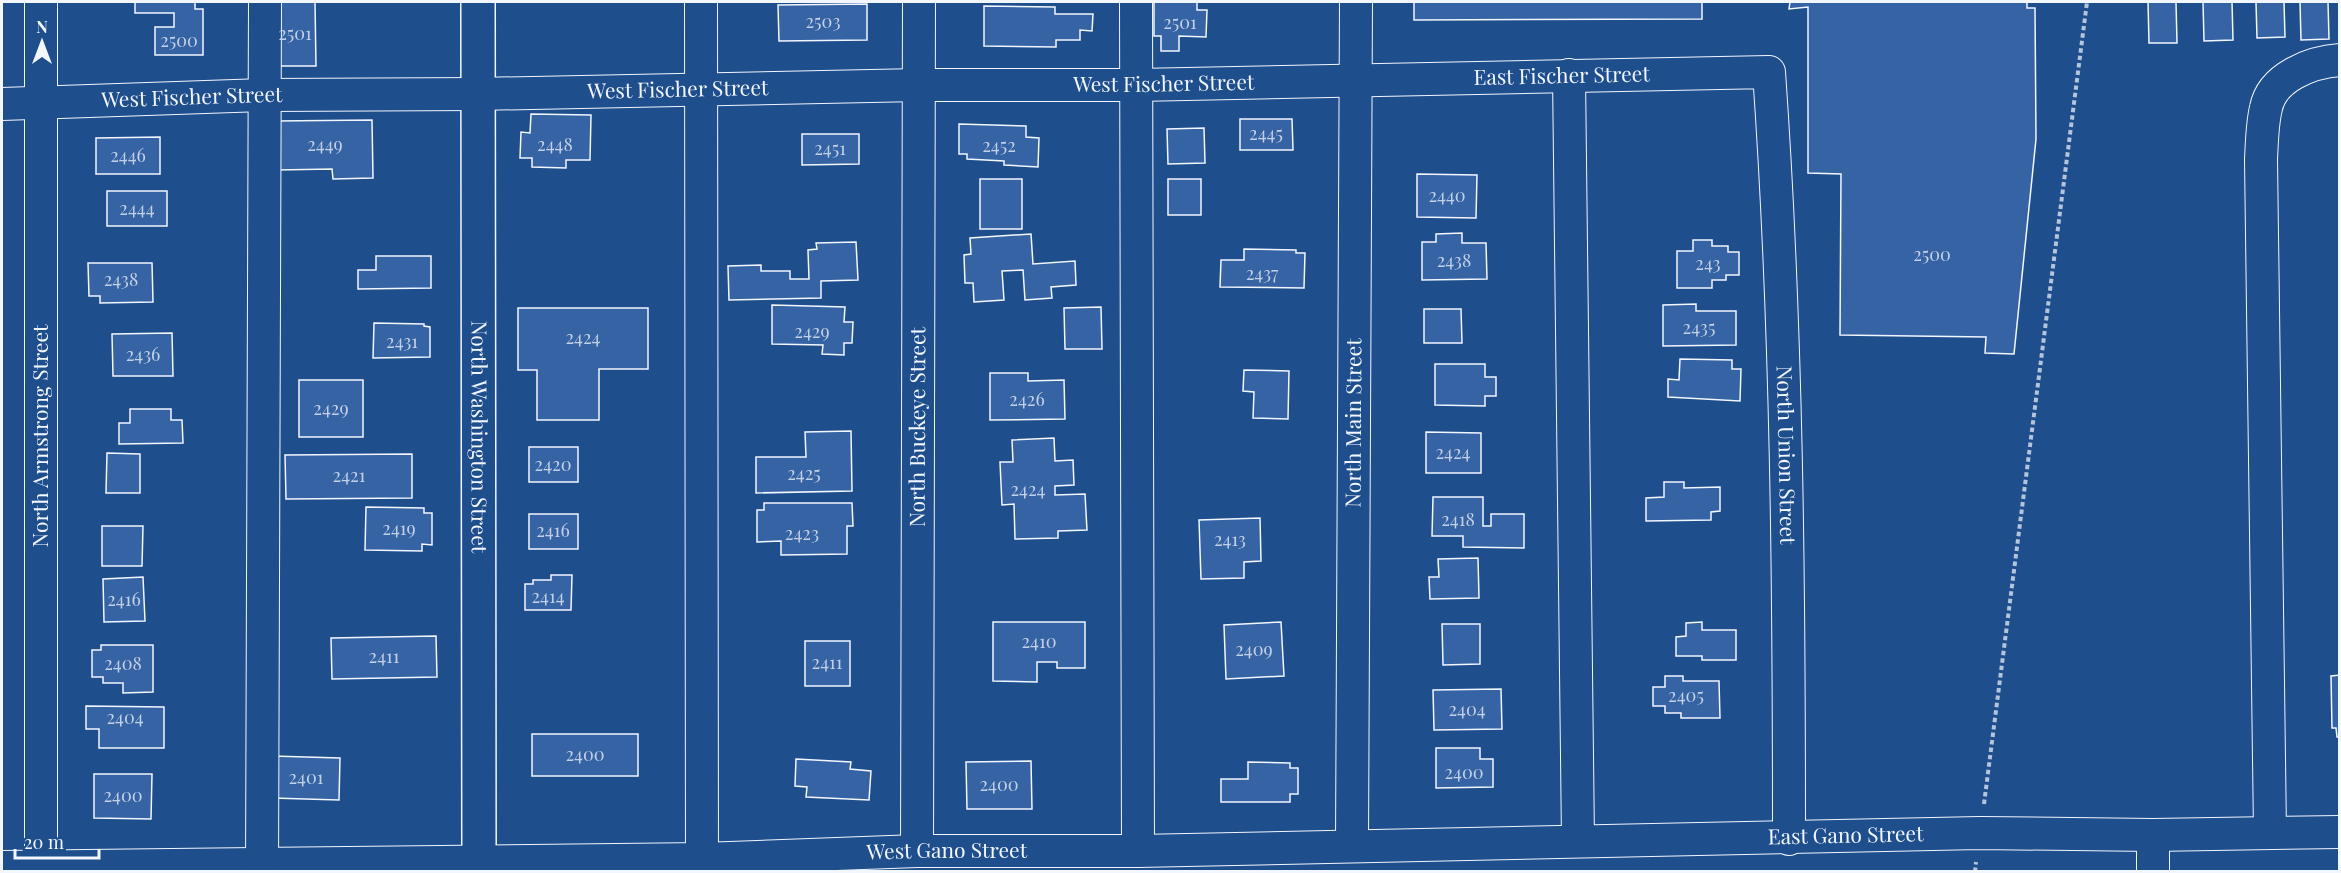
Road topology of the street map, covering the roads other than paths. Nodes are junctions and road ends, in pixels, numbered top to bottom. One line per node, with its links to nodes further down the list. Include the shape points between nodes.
1 (41, 2): 17 (street, North Armstrong Street)
2 (265, 2): 16 (street)
3 (478, 2): 15 (main road, North Washington Street)
4 (701, 2): 14 (street)
5 (919, 2): 12 (street, North Buckeye Street)
6 (1136, 2): 13 (street)
7 (1356, 2): 11 (street, North Main Street)
8 (2340, 60): 20 (street, via 2293,73 2275,90 2266,106 2261,159)
9 (1769, 72): 10 (street, East Fischer Street); 22 (street, North Union Street, via 1780,234)
10 (1569, 75): 11 (street, East Fischer Street); 23 (street)
11 (1355, 79): 13 (street, West Fischer Street); 24 (street, North Main Street)
12 (919, 85): 13 (street, West Fischer Street); 14 (street, West Fischer Street); 26 (street, North Buckeye Street)
13 (1137, 85): 25 (street)
14 (702, 90): 15 (street, West Fischer Street); 29 (street)
15 (478, 94): 16 (street, West Fischer Street); 30 (main road, North Washington Street)
16 (266, 95): 17 (street, West Fischer Street); 32 (street)
17 (40, 103): 18 (street, West Fischer Street); 33 (street, North Armstrong Street)
18 (2, 104)
19 (2340, 832): 20 (street, East Gano Street)
20 (2270, 833): 21 (street, East Gano Street)
21 (2152, 835): 22 (street, East Gano Street, via 1980,833); 34 (street)
22 (1789, 839): 23 (street, East Gano Street)
23 (1578, 841): 24 (street, East Gano Street)
24 (1352, 846): 27 (street, West Gano Street)
25 (1138, 850): 27 (street, West Gano Street); 28 (street, West Gano Street)
26 (900, 858): 28 (street, West Gano Street); 29 (street, West Gano Street)
27 (1268, 860)
28 (1081, 861)
29 (702, 865): 30 (street, West Gano Street)
30 (479, 866): 32 (street, West Gano Street)
31 (2, 867): 33 (street, West Gano Street)
32 (262, 868): 33 (street, West Gano Street)
33 (41, 869)
34 (2152, 872)

